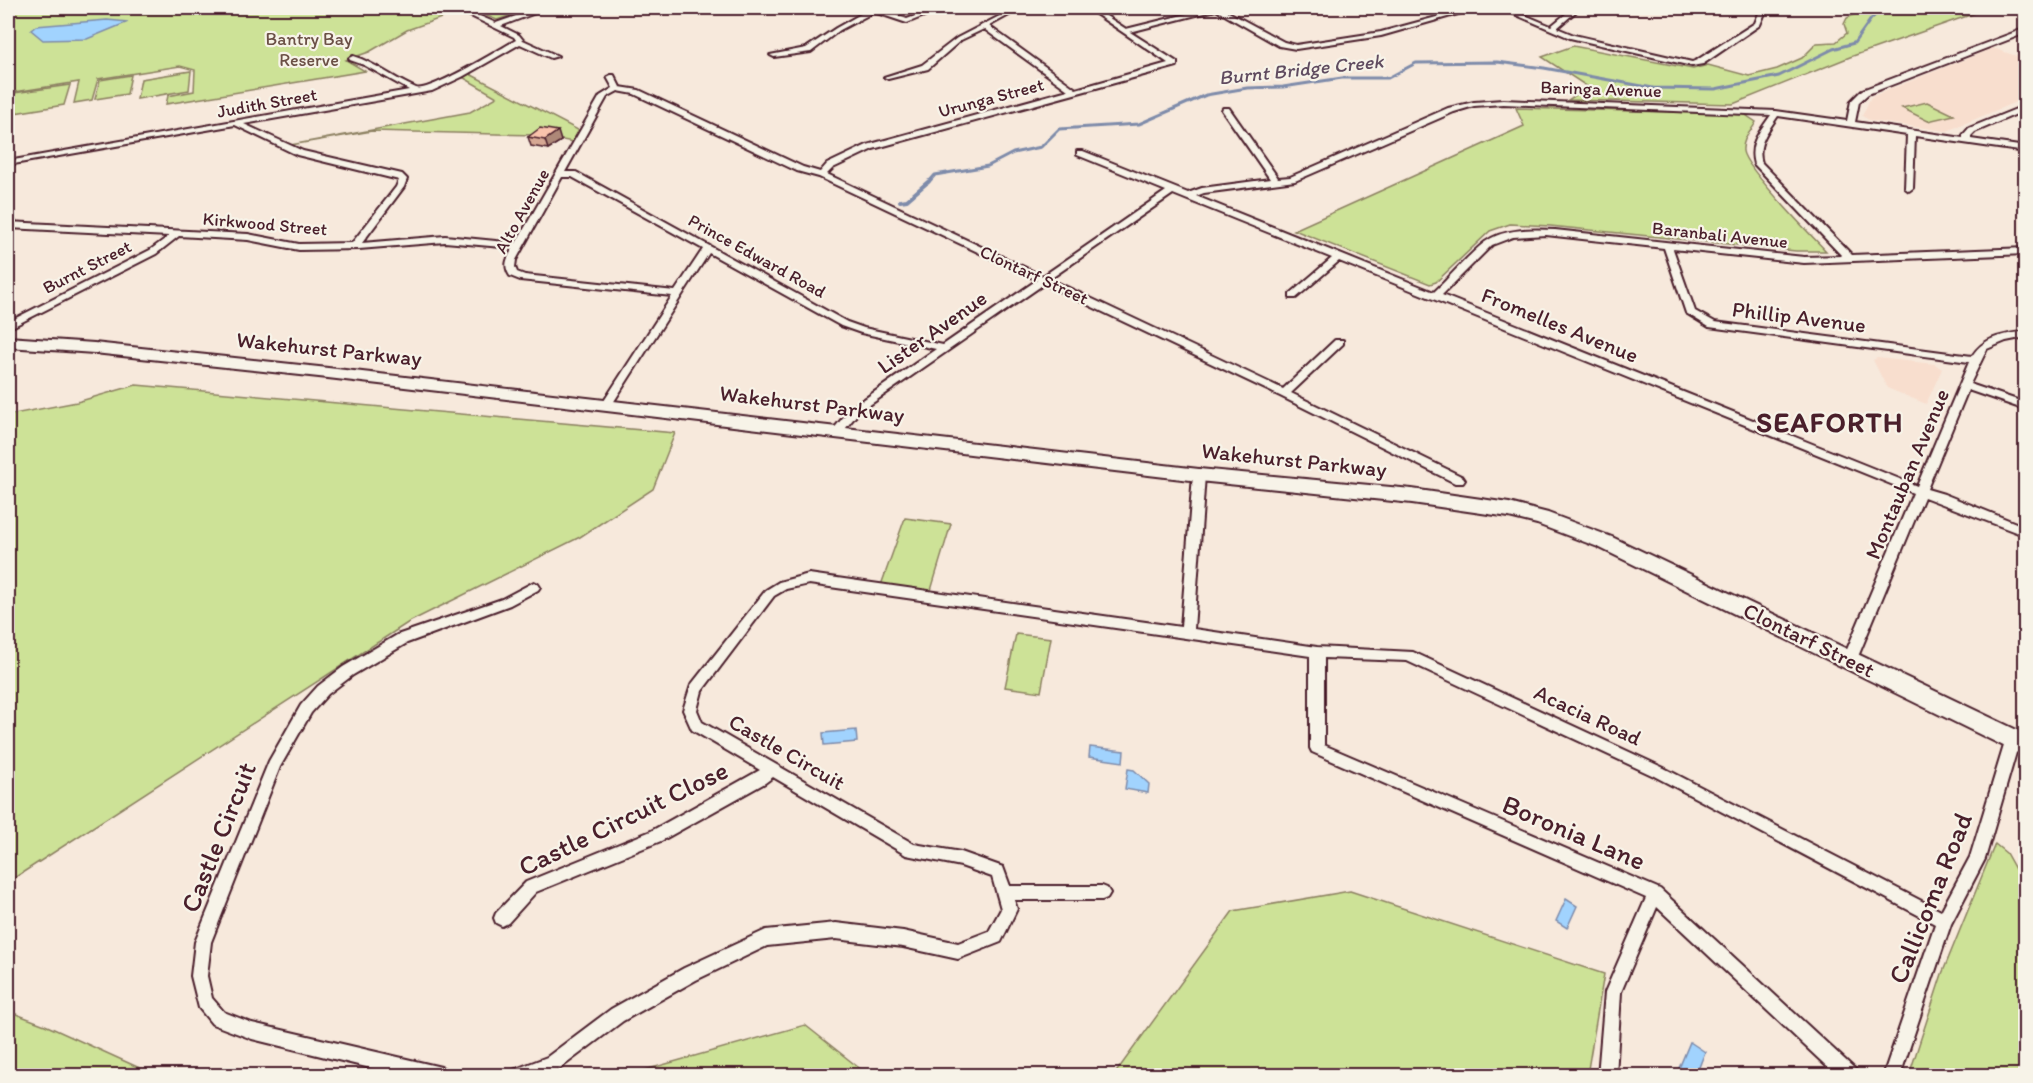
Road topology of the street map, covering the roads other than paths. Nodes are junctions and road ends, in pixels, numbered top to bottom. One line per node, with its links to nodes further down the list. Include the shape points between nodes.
1 (457, 8): 12 (street)
2 (544, 8): 12 (street)
3 (872, 8): 11 (street, via 908,21); 18 (street, via 808,50)
4 (1018, 8): 13 (street)
5 (1090, 8): 16 (street)
6 (1217, 8): 7 (street, via 1290,46 1304,47 1381,34); 16 (street)
7 (1476, 8)
8 (1503, 8): 14 (street)
9 (1577, 8): 14 (street)
10 (1764, 8): 14 (street, via 1758,24 1692,64 1600,45)
11 (936, 10)
12 (495, 26): 17 (street)
13 (984, 26): 22 (street, via 959,39 925,67); 25 (street)
14 (1551, 29)
15 (2025, 30): 30 (street, via 1865,92 1855,101)
16 (1125, 31): 25 (street, Urunga Street, via 1174,64)
17 (520, 41): 19 (street); 24 (street, Judith Street, via 445,82)
18 (774, 55)
19 (554, 56)
20 (353, 58): 24 (street)
21 (611, 77): 23 (street)
22 (888, 77)
23 (617, 89): 36 (street, Alto Avenue, via 604,96); 37 (street, Clontarf Street, via 636,92 800,169)
24 (418, 92): 29 (street, Judith Street)
25 (1074, 92): 37 (street, Urunga Street, via 870,147 830,166)
26 (2025, 106): 32 (street, via 1972,130)
27 (1226, 110): 38 (street)
28 (1776, 113): 30 (street, Baringa Avenue); 38 (street, Baringa Avenue, via 1474,104 1451,110 1308,173); 50 (street, via 1755,145 1753,153 1758,164)
29 (236, 123): 35 (street, Judith Street); 44 (street, via 300,153 403,179)
30 (1851, 123): 31 (street, Baringa Avenue)
31 (1911, 132): 32 (street, Baringa Avenue); 39 (street)
32 (1967, 141): 33 (street, Baringa Avenue)
33 (2025, 150)
34 (1080, 153): 40 (street, Fromelles Avenue)
35 (8, 163)
36 (561, 175): 45 (street, Alto Avenue); 47 (street, Prince Edward Road, via 573,174)
37 (822, 175): 51 (street, Clontarf Street)
38 (1276, 182): 41 (street, Baringa Avenue)
39 (1909, 188)
40 (1173, 190): 41 (street, Fromelles Avenue); 51 (street, Lister Avenue)
41 (1189, 196): 49 (street, Fromelles Avenue)
42 (8, 225): 43 (street, Kirkwood Street)
43 (178, 233): 44 (street, Kirkwood Street, via 248,237 299,247); 55 (street, Burnt Street, via 153,252)
44 (355, 246): 45 (street, Kirkwood Street, via 445,239)
45 (520, 246): 52 (street, Alto Avenue, via 510,267 513,274 523,278)
46 (1668, 246): 50 (street, Baranbali Avenue, via 1804,260); 54 (street, Baranbali Avenue, via 1555,233 1513,234 1489,243); 60 (street, Phillip Avenue, via 1691,314 1712,326)
47 (708, 248): 52 (street); 59 (street, Prince Edward Road, via 844,324)
48 (2025, 251): 50 (street, Baranbali Avenue)
49 (1337, 258): 53 (street); 54 (street, Fromelles Avenue)
50 (1850, 259)
51 (1042, 279): 59 (street, Lister Avenue); 62 (street, Clontarf Street)
52 (677, 294): 63 (street)
53 (1293, 296)
54 (1436, 296): 68 (street, Fromelles Avenue)
55 (8, 326)
56 (2025, 334): 60 (street, Montauban Avenue, via 1983,347)
57 (8, 342): 63 (main road, Wakehurst Parkway, via 188,357)
58 (1339, 342): 62 (street)
59 (944, 348): 65 (street, Lister Avenue, via 854,411)
60 (1975, 360): 61 (street, Montauban Avenue)
61 (1966, 386): 64 (street); 68 (street, Montauban Avenue)
62 (1284, 394): 67 (street, Clontarf Street)
63 (607, 404): 65 (main road, Wakehurst Parkway)
64 (2025, 407)
65 (837, 431): 66 (main road, Wakehurst Parkway)
66 (1199, 475): 70 (main road, Wakehurst Parkway, via 1481,505 1541,518); 72 (street)
67 (1459, 480)
68 (1921, 492): 69 (street, Fromelles Avenue); 74 (street, Montauban Avenue)
69 (2025, 532)
70 (1605, 542): 74 (main road, Clontarf Street)
71 (534, 587): 82 (street, Castle Circuit, via 506,602 402,639 323,690 306,709 274,765 203,942 199,976 205,1002 218,1018 252,1031)
72 (1187, 633): 73 (street, Acacia Road); 76 (street, Castle Circuit, via 809,579 783,585 770,593 696,689 690,710 697,726)
73 (1317, 652): 79 (street, Boronia Lane, via 1317,748); 81 (street, Acacia Road, via 1408,656 1659,772)
74 (1850, 659): 75 (main road, Clontarf Street)
75 (2021, 742): 81 (street, Callicoma Road, via 1977,859)
76 (772, 769): 77 (street, Castle Circuit, via 910,850 961,859 998,873); 80 (street, Castle Circuit Close, via 656,836 531,887)
77 (1005, 893): 78 (street); 83 (street, via 1010,909 995,937 958,951 837,931 766,938 616,1015 552,1064)
78 (1102, 893)
79 (1655, 894): 84 (street, via 1613,992); 85 (street, Boronia Lane)
80 (502, 918)
81 (1944, 921): 86 (street, Callicoma Road)
82 (441, 1076)
83 (519, 1076)
84 (1607, 1076)
85 (1850, 1076)
86 (1891, 1076)

